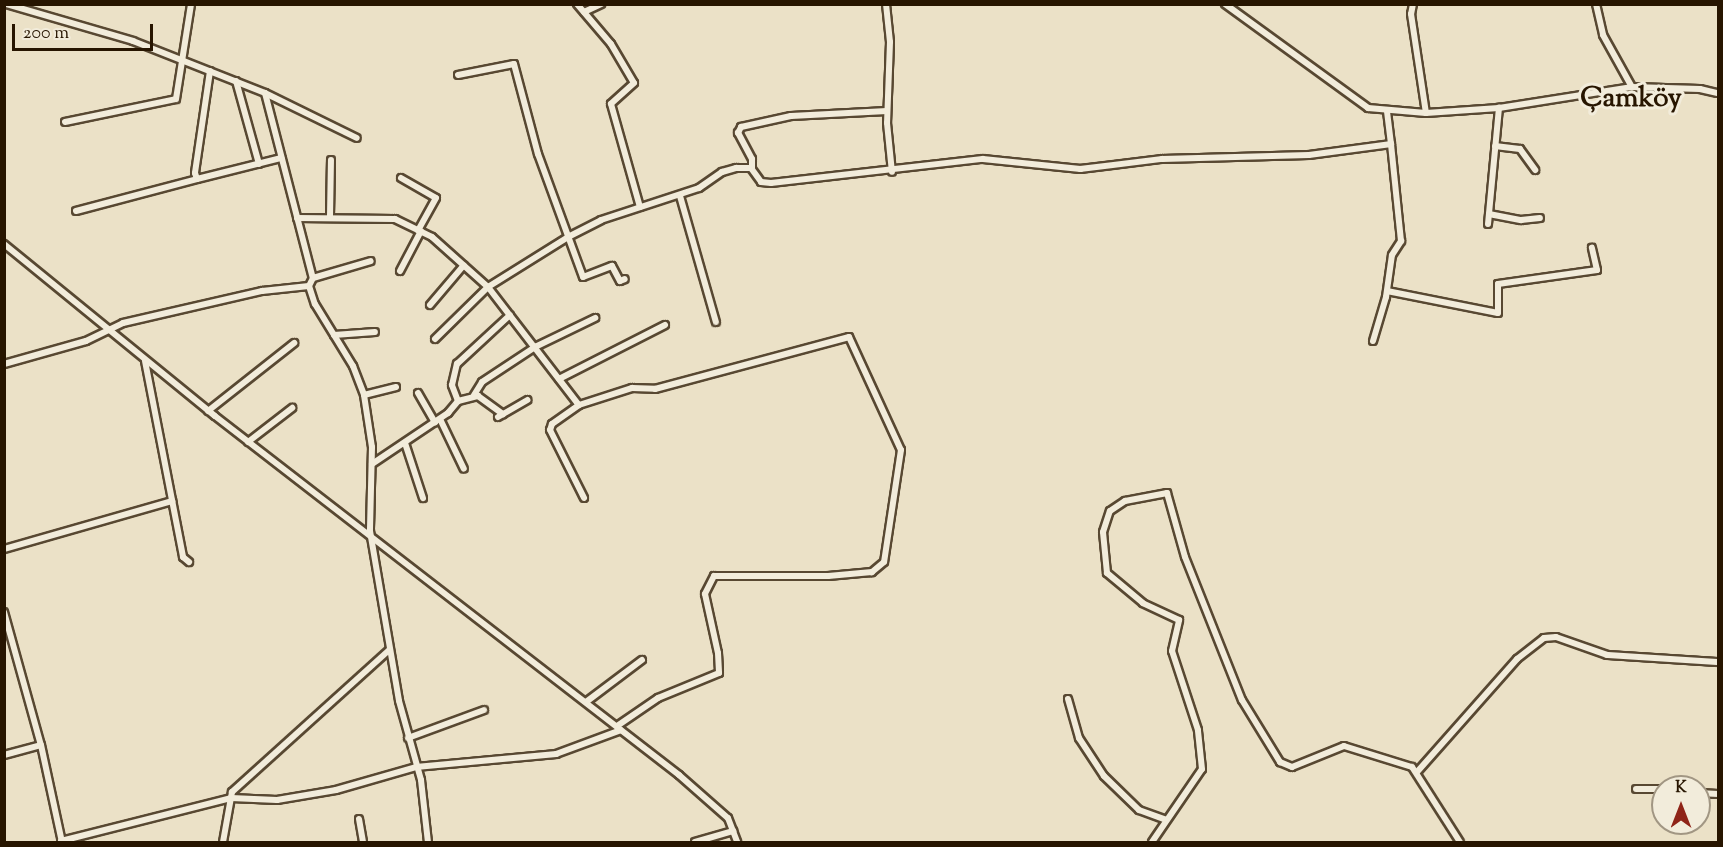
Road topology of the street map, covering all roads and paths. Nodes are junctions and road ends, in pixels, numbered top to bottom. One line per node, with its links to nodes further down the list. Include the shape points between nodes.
1 (191, 4): 10 (street)
2 (577, 4): 9 (street)
3 (601, 4): 9 (street)
4 (886, 4): 19 (street, via 891,42)
5 (1225, 4): 18 (street, via 1355,102)
6 (1413, 4): 20 (street, via 1411,14)
7 (1596, 4): 14 (street, via 1603,35)
8 (10, 5): 10 (street)
9 (584, 12): 34 (street, via 611,44 634,83 611,104)
10 (185, 60): 11 (street); 21 (street, via 175,100)
11 (210, 71): 13 (street); 32 (street)
12 (458, 75): 42 (street, via 514,64 538,154)
13 (236, 81): 15 (street); 27 (street)
14 (1632, 87): 16 (street, via 1700,88); 17 (street)
15 (265, 93): 22 (street); 25 (street)
16 (1719, 93)
17 (1499, 108): 20 (street); 24 (street)
18 (1387, 110): 20 (street); 23 (street)
19 (887, 111): 28 (street, via 791,116 741,127 738,133 749,151); 30 (street)
20 (1426, 113)
21 (65, 123)
22 (357, 138)
23 (1391, 144): 30 (street, via 1309,154 1162,159 1080,169 983,159); 52 (street, via 1401,241 1392,255)
24 (1495, 146): 29 (street, via 1520,149); 36 (street)
25 (281, 158): 27 (street); 38 (street)
26 (331, 160): 37 (street)
27 (259, 164): 32 (street)
28 (752, 169): 30 (street, via 761,182 771,183); 33 (street, via 722,172)
29 (1535, 170)
30 (892, 172)
31 (401, 178): 41 (street, via 436,198)
32 (197, 179): 35 (street)
33 (680, 196): 34 (street); 56 (street)
34 (640, 207): 42 (street)
35 (76, 211)
36 (1489, 214): 39 (street, via 1521,220); 40 (street)
37 (330, 216): 38 (street); 41 (street, via 395,219)
38 (297, 218): 48 (street)
39 (1540, 218)
40 (1488, 224)
41 (419, 231): 46 (street); 47 (street)
42 (568, 237): 49 (street, via 583,277 612,266 620,281); 51 (street)
43 (4, 244): 58 (street)
44 (1592, 248): 52 (street, via 1597,270 1498,284 1498,313)
45 (371, 261): 48 (street)
46 (464, 265): 51 (street); 53 (street)
47 (400, 271)
48 (313, 278): 50 (street)
49 (626, 279)
50 (309, 286): 58 (street, via 262,291 123,323); 60 (street)
51 (488, 287): 54 (street); 61 (street)
52 (1387, 291): 62 (street)
53 (430, 305)
54 (510, 315): 64 (street); 72 (street, via 457,364 452,385)
55 (595, 318): 64 (street)
56 (716, 322)
57 (665, 325): 67 (street)
58 (109, 332): 65 (street); 66 (street)
59 (375, 332): 60 (street)
60 (334, 335): 70 (street, via 353,366)
61 (435, 339)
62 (1373, 340)
63 (294, 343): 76 (street)
64 (535, 347): 67 (street); 71 (street, via 482,382)
65 (145, 361): 76 (street); 84 (street)
66 (4, 364)
67 (560, 379): 74 (street)
68 (396, 387): 70 (street)
69 (418, 393): 77 (street)
70 (364, 395): 80 (street)
71 (474, 395): 72 (street); 73 (street, via 500,416)
72 (458, 400): 77 (street)
73 (527, 400)
74 (579, 405): 83 (street, via 552,424 550,430); 95 (street, via 632,388 655,389 849,337 901,450 884,562 872,572 828,576 714,576 705,594 719,673 658,698)
75 (292, 408): 78 (street)
76 (208, 411): 78 (street)
77 (438, 421): 79 (street); 81 (street)
78 (248, 442): 85 (street)
79 (405, 443): 80 (street); 82 (street, via 417,490)
80 (372, 464): 85 (street)
81 (464, 469)
82 (423, 498)
83 (584, 498)
84 (172, 501): 86 (street); 87 (street, via 183,557)
85 (372, 537): 89 (street); 93 (street)
86 (4, 549)
87 (189, 561)
88 (4, 612): 97 (street)
89 (389, 650): 96 (street); 103 (street, via 246,777)
90 (642, 660): 93 (street)
91 (1719, 662): 100 (street, via 1607,656 1554,637 1544,638 1516,659)
92 (1068, 699): 105 (street, via 1079,738 1104,776 1139,810)
93 (586, 702): 95 (street)
94 (484, 710): 96 (street)
95 (619, 728): 99 (street, via 556,754); 106 (street, via 717,807 728,818)
96 (408, 738): 99 (street)
97 (40, 745): 98 (street); 107 (street)
98 (4, 755)
99 (416, 767): 103 (street, via 329,792 264,801); 110 (street)
100 (1417, 772): 105 (street, via 1396,760 1344,746 1292,767 1280,762 1242,700 1185,557 1167,493 1139,496 1110,511 1103,532 1107,573 1143,603 1179,620 1172,651 1198,730 1202,769); 114 (street)
101 (1636, 789): 102 (street)
102 (1651, 789)
103 (231, 798): 107 (street); 108 (street)
104 (359, 819): 109 (street)
105 (1166, 820): 113 (street)
106 (733, 831): 111 (street); 112 (street)
107 (61, 842)
108 (223, 843)
109 (363, 843)
110 (428, 843)
111 (695, 843)
112 (737, 843)
113 (1152, 843)
114 (1460, 843)

